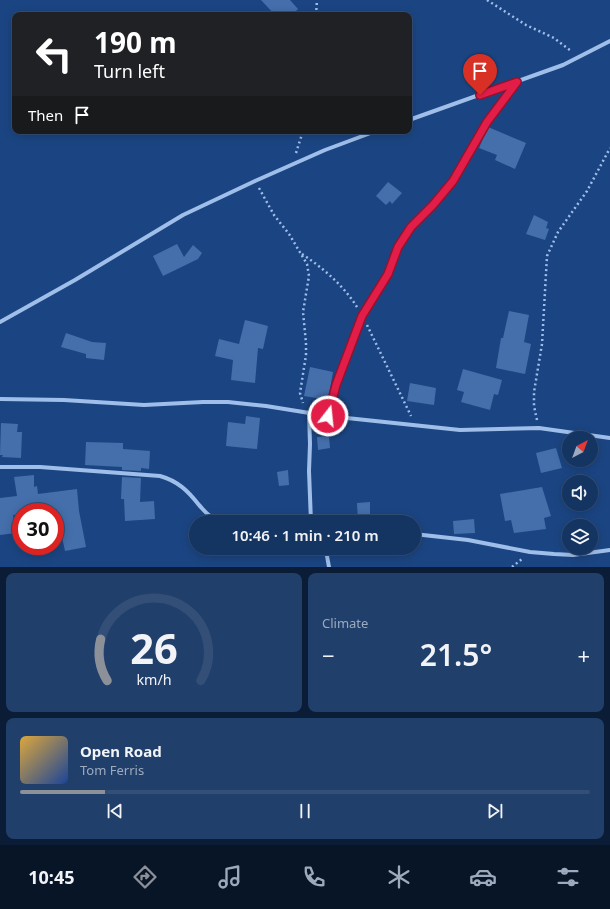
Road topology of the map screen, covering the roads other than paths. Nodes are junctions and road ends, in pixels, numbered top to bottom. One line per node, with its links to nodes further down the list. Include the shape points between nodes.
1 (610, 41): 2 (street, via 563,66)
2 (517, 82): 3 (street); 8 (street, via 487,122 453,181 398,247 388,274 362,316 336,385)
3 (412, 119)
4 (368, 134): 5 (street, via 293,164 177,218)
5 (0, 322)
6 (0, 399): 7 (street, via 144,405 228,402)
7 (309, 413): 8 (street); 12 (street)
8 (328, 416): 9 (street, via 460,430 539,428)
9 (610, 438)
10 (0, 467): 11 (street, via 40,467 160,476 177,482)
11 (210, 515)
12 (311, 515)
13 (421, 535): 14 (street, via 573,555)
14 (610, 550)
15 (326, 555): 16 (street)
16 (329, 567)

